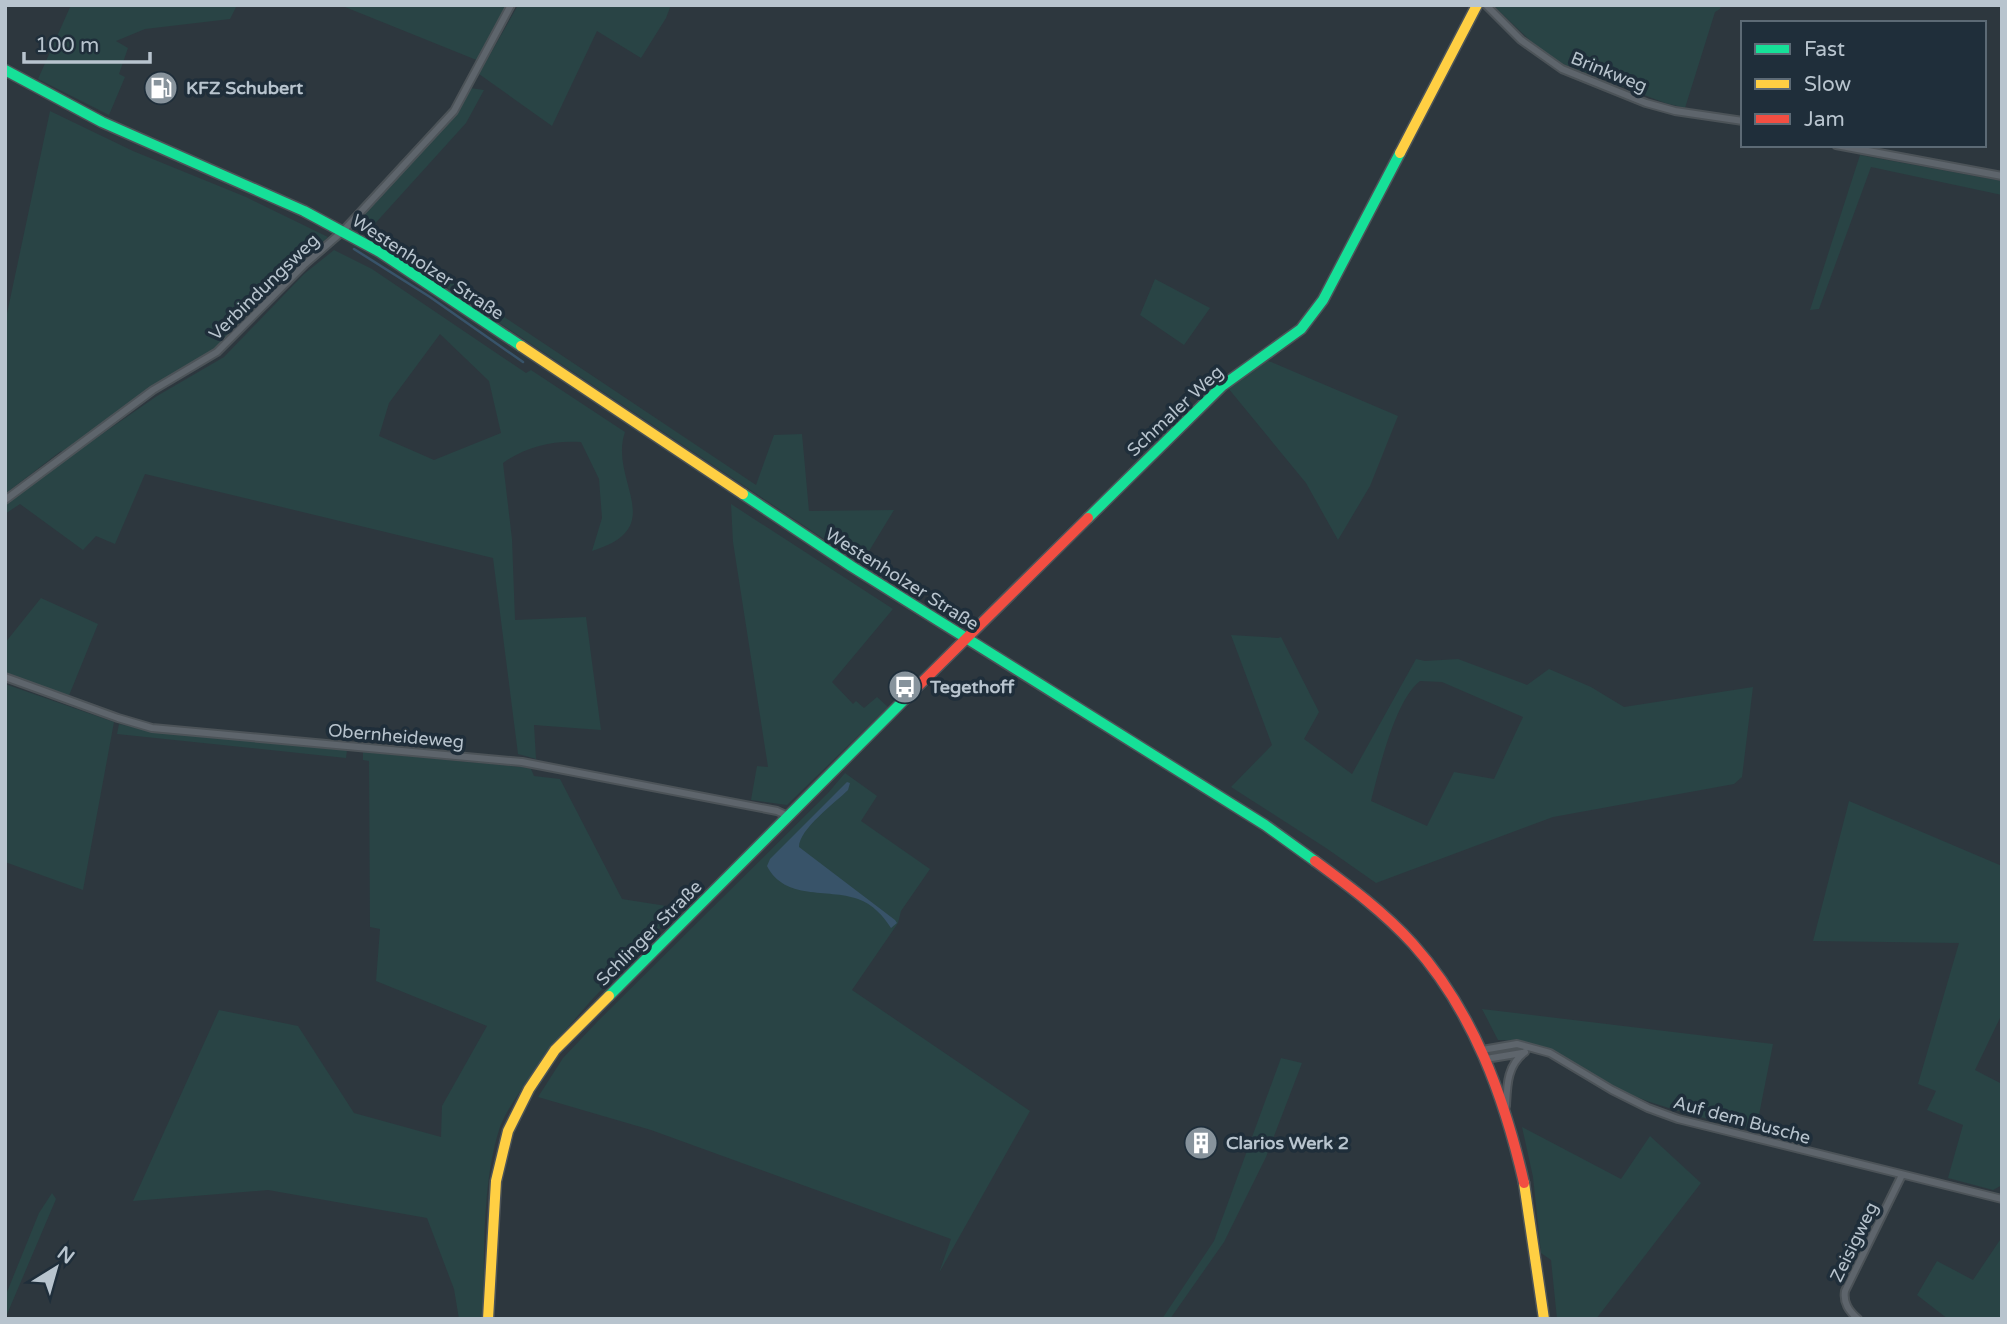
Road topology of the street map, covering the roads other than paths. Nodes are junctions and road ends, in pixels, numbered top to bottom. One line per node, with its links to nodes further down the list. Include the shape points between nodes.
1 (511, 5): 8 (street, Verbindungsweg, via 454,111)
2 (1477, 5): 10 (main road, Schmaler Weg, via 1307,324 1222,386)
3 (1486, 5): 5 (street, Brinkweg, via 1521,40 1562,69 1666,108)
4 (5, 70): 8 (main road, Westenholzer Straße, via 102,122)
5 (1741, 121)
6 (1847, 147): 7 (street)
7 (2002, 176)
8 (344, 231): 9 (street, Verbindungsweg, via 217,352 153,390); 10 (main road, Westenholzer Straße)
9 (5, 500)
10 (966, 638): 12 (main road, Schlinger Straße); 15 (main road, Westenholzer Straße, via 1265,825 1356,891 1437,973)
11 (5, 677): 12 (street, Obernheideweg, via 152,728 522,762)
12 (788, 816): 19 (main road, Schlinger Straße, via 585,1018 535,1077 499,1160)
13 (1534, 1049): 14 (street); 15 (street, Auf dem Busche, via 1517,1044); 17 (street, Auf dem Busche, via 1678,1119)
14 (1525, 1052): 15 (street); 16 (street, via 1511,1068)
15 (1484, 1055): 16 (main road, Westenholzer Straße)
16 (1506, 1115): 20 (main road, Westenholzer Straße, via 1524,1181)
17 (1902, 1175): 18 (street, Auf dem Busche); 21 (street, Zeisigweg, via 1845,1291 1848,1309)
18 (2002, 1199)
19 (488, 1319)
20 (1544, 1319)
21 (1858, 1319)

